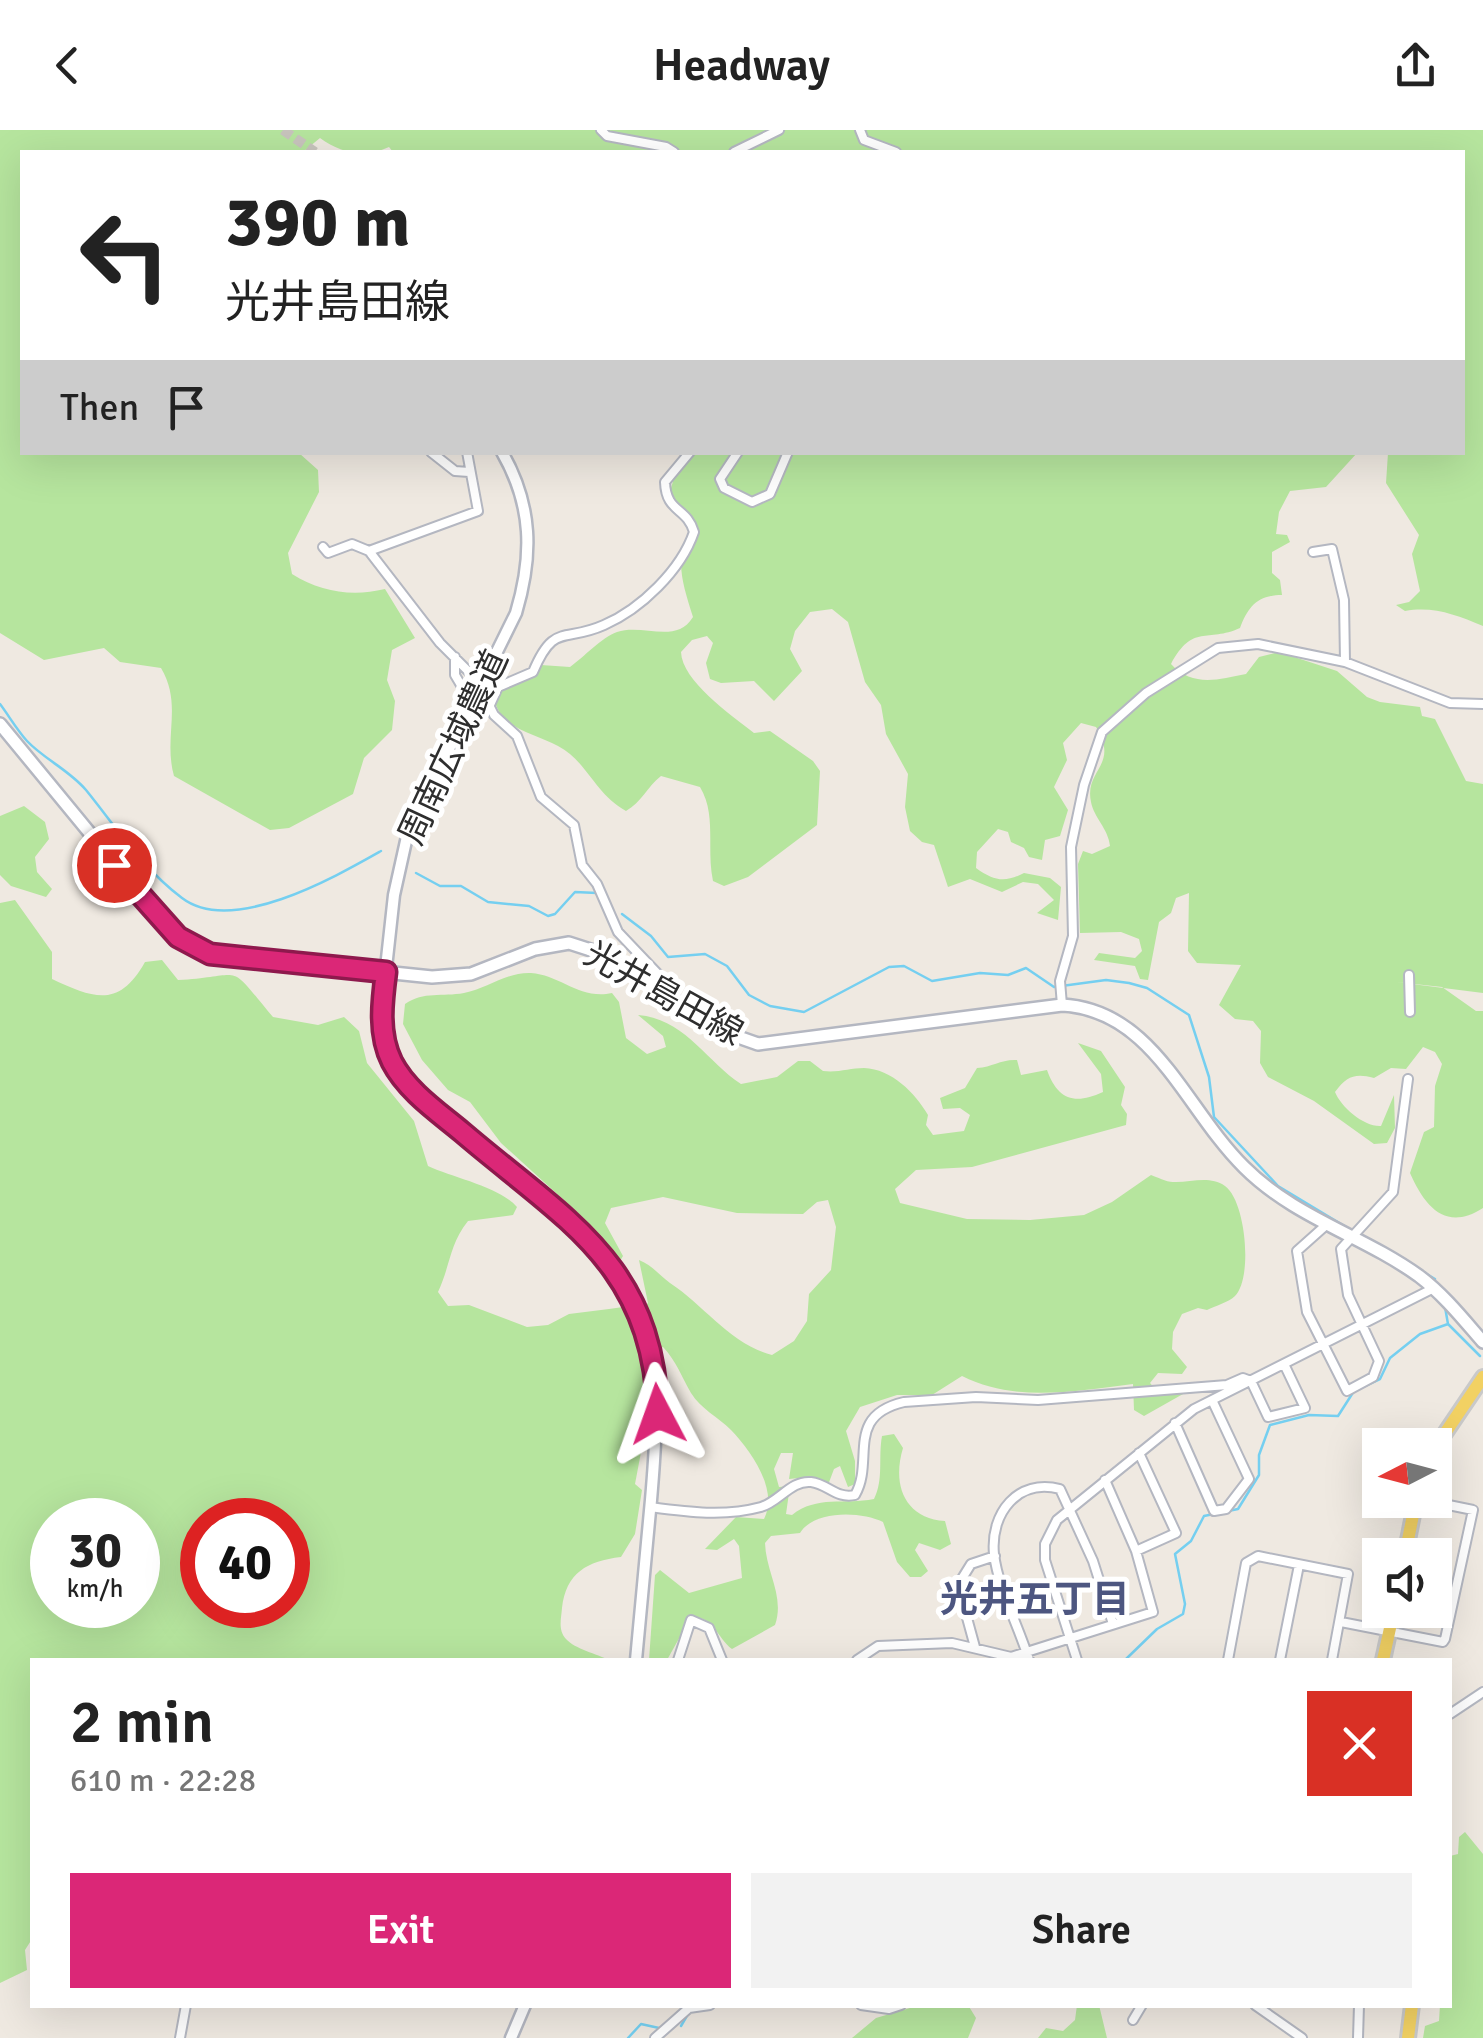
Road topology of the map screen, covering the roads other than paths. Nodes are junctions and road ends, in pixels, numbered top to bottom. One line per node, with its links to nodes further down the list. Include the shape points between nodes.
1 (600, 130): 4 (street)
2 (779, 130): 5 (street)
3 (860, 130): 6 (street, via 864,140)
4 (671, 150)
5 (738, 150)
6 (891, 150)
7 (435, 455): 13 (street)
8 (467, 455): 13 (street)
9 (503, 455): 21 (street, 周南広域農道, via 528,516 527,577)
10 (688, 455): 23 (street, via 665,482 666,496 694,532 653,592 603,626 557,635 540,652 533,672 498,687)
11 (736, 455): 12 (street, via 720,479 752,502 770,494)
12 (787, 455)
13 (469, 472): 15 (street, via 478,510)
14 (323, 547): 15 (street, via 328,553 352,544)
15 (369, 551): 17 (street)
16 (1313, 552): 18 (street, via 1332,548 1344,600)
17 (455, 658): 19 (street); 21 (street, via 455,675)
18 (1345, 662): 22 (street, via 1450,703); 28 (street, via 1258,644 1218,648 1109,724 1090,761 1072,847 1073,936 1060,981)
19 (476, 678)
20 (484, 695): 23 (street)
21 (471, 702): 25 (street, 周南広域農道, via 408,832)
22 (1483, 704)
23 (488, 707): 27 (street, via 517,736 541,797 574,825 582,865 618,932)
24 (0, 724): 25 (main road, 光井島田線, via 163,922 192,947 256,961)
25 (386, 972): 27 (main road, 光井島田線, via 471,974 569,943 588,946); 46 (street, 周南広域農道, via 384,1042 405,1082 598,1248 632,1295 657,1382)
26 (1409, 976): 29 (street)
27 (675, 1000): 28 (main road, 光井島田線, via 741,1041 772,1044)
28 (1062, 1005): 31 (main road, 光井島田線, via 1104,1012 1131,1028 1245,1168)
29 (1410, 1012)
30 (1408, 1079): 32 (street, via 1393,1192)
31 (1324, 1226): 32 (main road, 光井島田線); 36 (street, via 1297,1251 1307,1312)
32 (1350, 1240): 33 (main road, 光井島田線); 34 (street, via 1341,1250 1348,1295)
33 (1434, 1288): 34 (street); 35 (main road, 光井島田線)
34 (1362, 1325): 36 (street); 36 (street, via 1379,1362 1373,1377 1347,1390)
35 (1483, 1342)
36 (1323, 1345): 37 (street)
37 (1284, 1364): 39 (street); 39 (street, via 1306,1408 1268,1416)
38 (1483, 1377): 42 (main road)
39 (1251, 1381): 40 (street); 46 (street, via 1038,1400 904,1402 882,1411 864,1436 855,1495 838,1496 811,1482 764,1506 725,1514)
40 (1212, 1400): 41 (street); 41 (street, via 1249,1479 1226,1510 1214,1510)
41 (1175, 1423): 43 (street)
42 (1449, 1428)
43 (1138, 1453): 44 (street); 48 (street, via 1176,1533)
44 (1105, 1480): 47 (street); 48 (street)
45 (1452, 1506): 54 (street, via 1472,1510 1445,1639)
46 (650, 1507): 58 (street, 周南広域農道)
47 (1070, 1509): 49 (street, via 1054,1487 1016,1492 1008,1499); 52 (street); 55 (street, via 1051,1529 1045,1560)
48 (1136, 1551): 52 (street, via 1154,1612)
49 (994, 1556): 56 (street, via 972,1564 958,1585); 57 (street)
50 (1299, 1565): 51 (street, via 1348,1574); 63 (street, via 1258,1556 1246,1563); 64 (street)
51 (1340, 1622): 54 (street); 65 (street)
52 (1113, 1624): 55 (street)
53 (1391, 1628): 54 (main road)
54 (1390, 1631): 66 (main road)
55 (1070, 1639): 57 (street); 62 (street)
56 (974, 1647): 57 (street); 61 (street, via 878,1646)
57 (1028, 1656)
58 (636, 1658)
59 (679, 1658): 60 (street, via 691,1620 708,1628)
60 (721, 1658)
61 (859, 1658)
62 (1076, 1658)
63 (1228, 1658)
64 (1280, 1658)
65 (1332, 1658)
66 (1383, 1658)
67 (1483, 1692): 68 (street)
68 (1452, 1713)
69 (185, 2008): 77 (street)
70 (523, 2008): 78 (street)
71 (689, 2008): 79 (street)
72 (1140, 2008): 76 (street)
73 (1258, 2008): 80 (street)
74 (1359, 2008): 81 (street)
75 (1412, 2008): 82 (main road)
76 (1133, 2020)
77 (180, 2038)
78 (510, 2038)
79 (656, 2038)
80 (1302, 2038)
81 (1358, 2038)
82 (1408, 2038)

